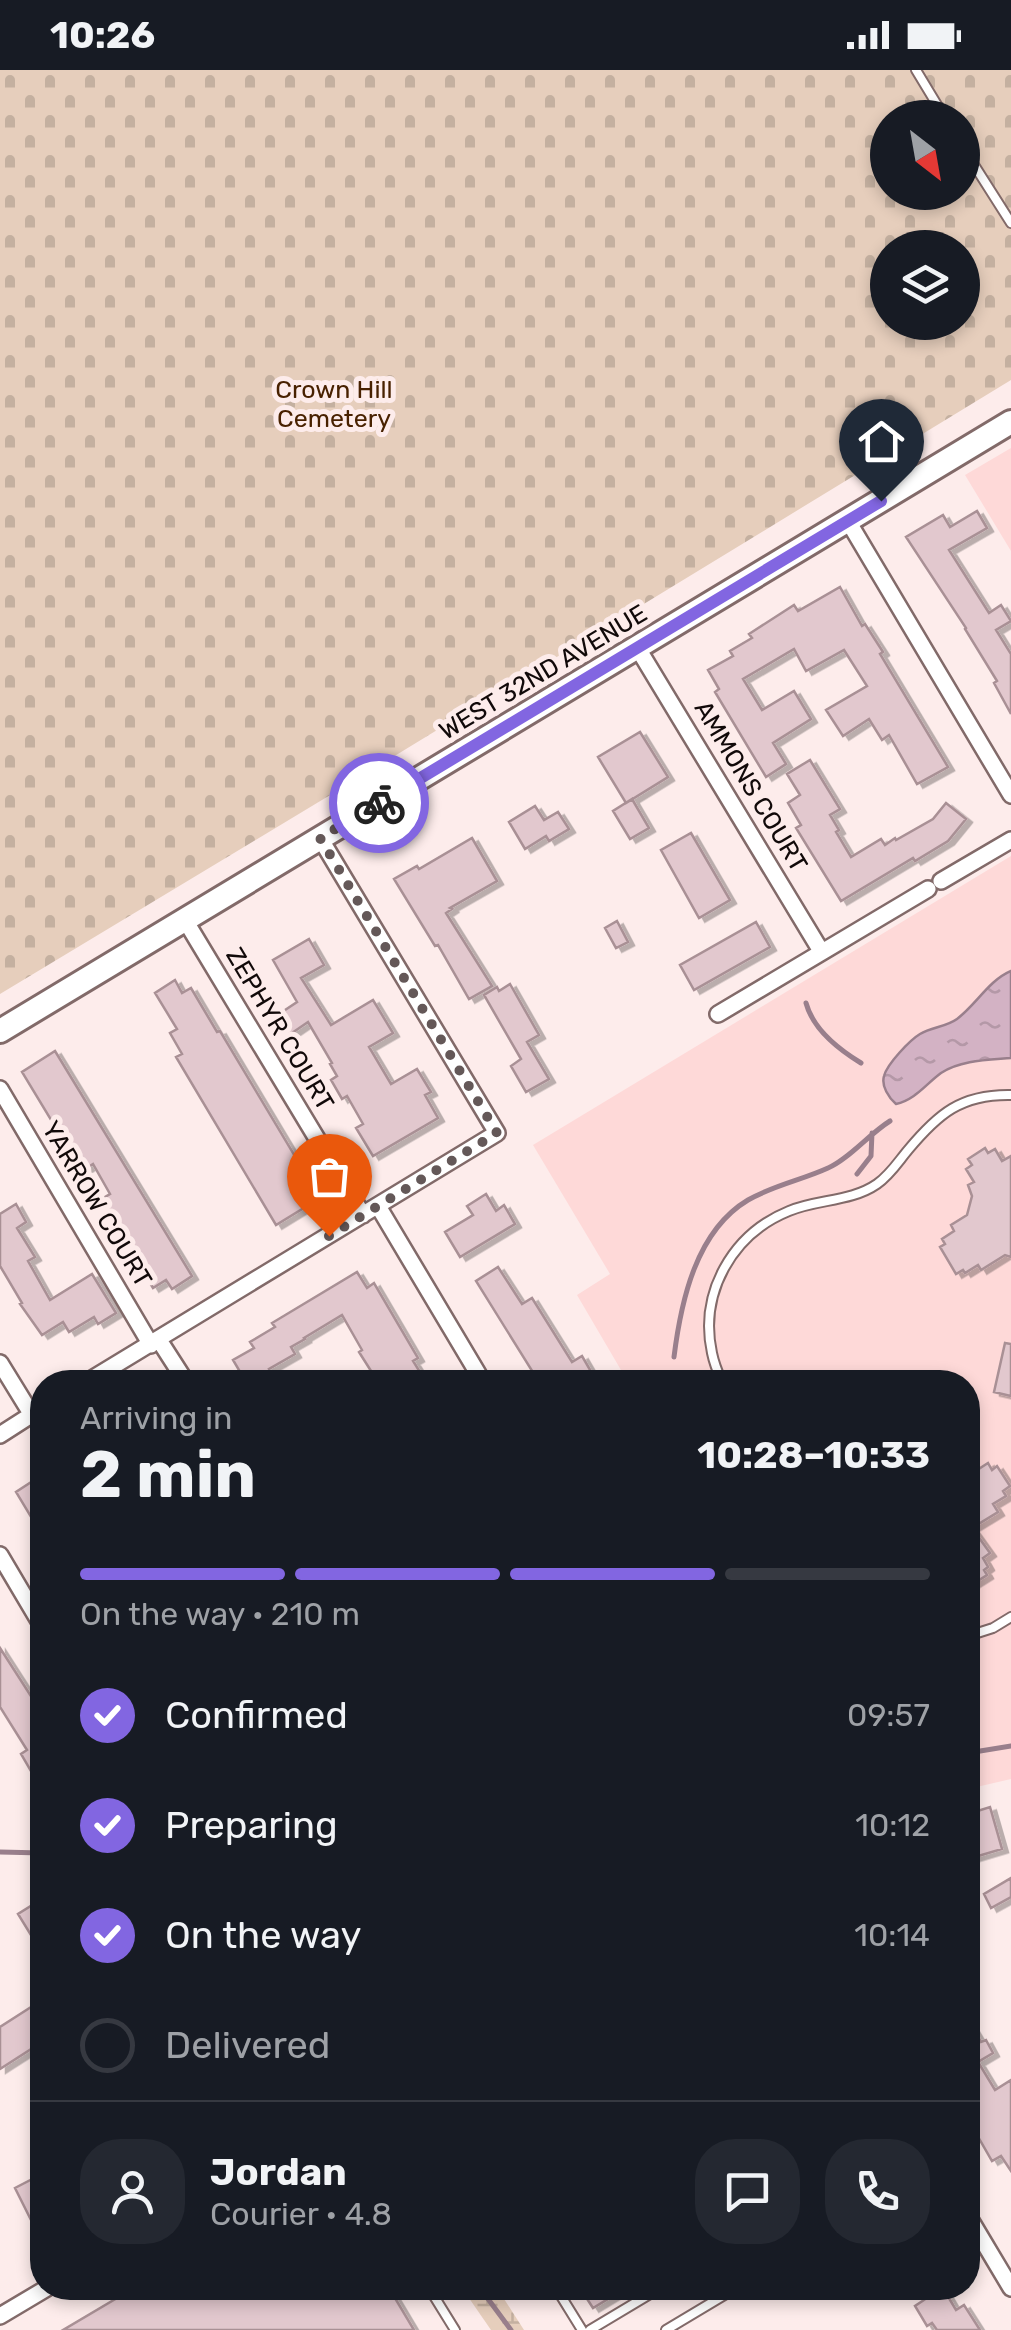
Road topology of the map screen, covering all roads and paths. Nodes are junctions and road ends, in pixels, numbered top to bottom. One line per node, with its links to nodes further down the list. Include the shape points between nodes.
1 (916, 70): 2 (lane)
2 (934, 100)
3 (980, 174): 4 (lane)
4 (1011, 223)
5 (1011, 422): 6 (street, WEST 32ND AVENUE)
6 (848, 521): 7 (street, WEST 32ND AVENUE); 8 (street)
7 (637, 647): 9 (street, WEST 32ND AVENUE); 12 (street, AMMONS COURT)
8 (1011, 795)
9 (320, 838): 11 (street, WEST 32ND AVENUE); 17 (street, via 497,1133)
10 (1011, 840): 12 (street)
11 (184, 920): 14 (street, WEST 32ND AVENUE); 17 (street, ZEPHYR COURT)
12 (821, 952): 13 (street)
13 (718, 1014)
14 (0, 1031)
15 (0, 1089): 18 (street, YARROW COURT)
16 (1011, 1096): 23 (lane, via 986,1095 957,1106 874,1186 791,1210 742,1243 712,1296 708,1326)
17 (370, 1211): 18 (street); 22 (street, ZEPHYR COURT)
18 (155, 1342): 20 (street); 21 (street, YARROW COURT)
19 (0, 1363): 24 (street)
20 (107, 1370)
21 (177, 1370)
22 (475, 1370)
23 (718, 1370)
24 (30, 1403)
25 (30, 1416): 26 (street)
26 (0, 1435)
27 (0, 1556): 28 (street)
28 (30, 1606)
29 (1011, 1617): 30 (lane)
30 (980, 1632)
31 (980, 2236): 32 (street)
32 (1011, 2288)
33 (30, 2298): 38 (street)
34 (437, 2300): 39 (lane)
35 (563, 2300): 40 (lane)
36 (640, 2300): 41 (lane)
37 (716, 2300): 42 (lane)
38 (0, 2316)
39 (454, 2330)
40 (582, 2330)
41 (590, 2330)
42 (666, 2330)

